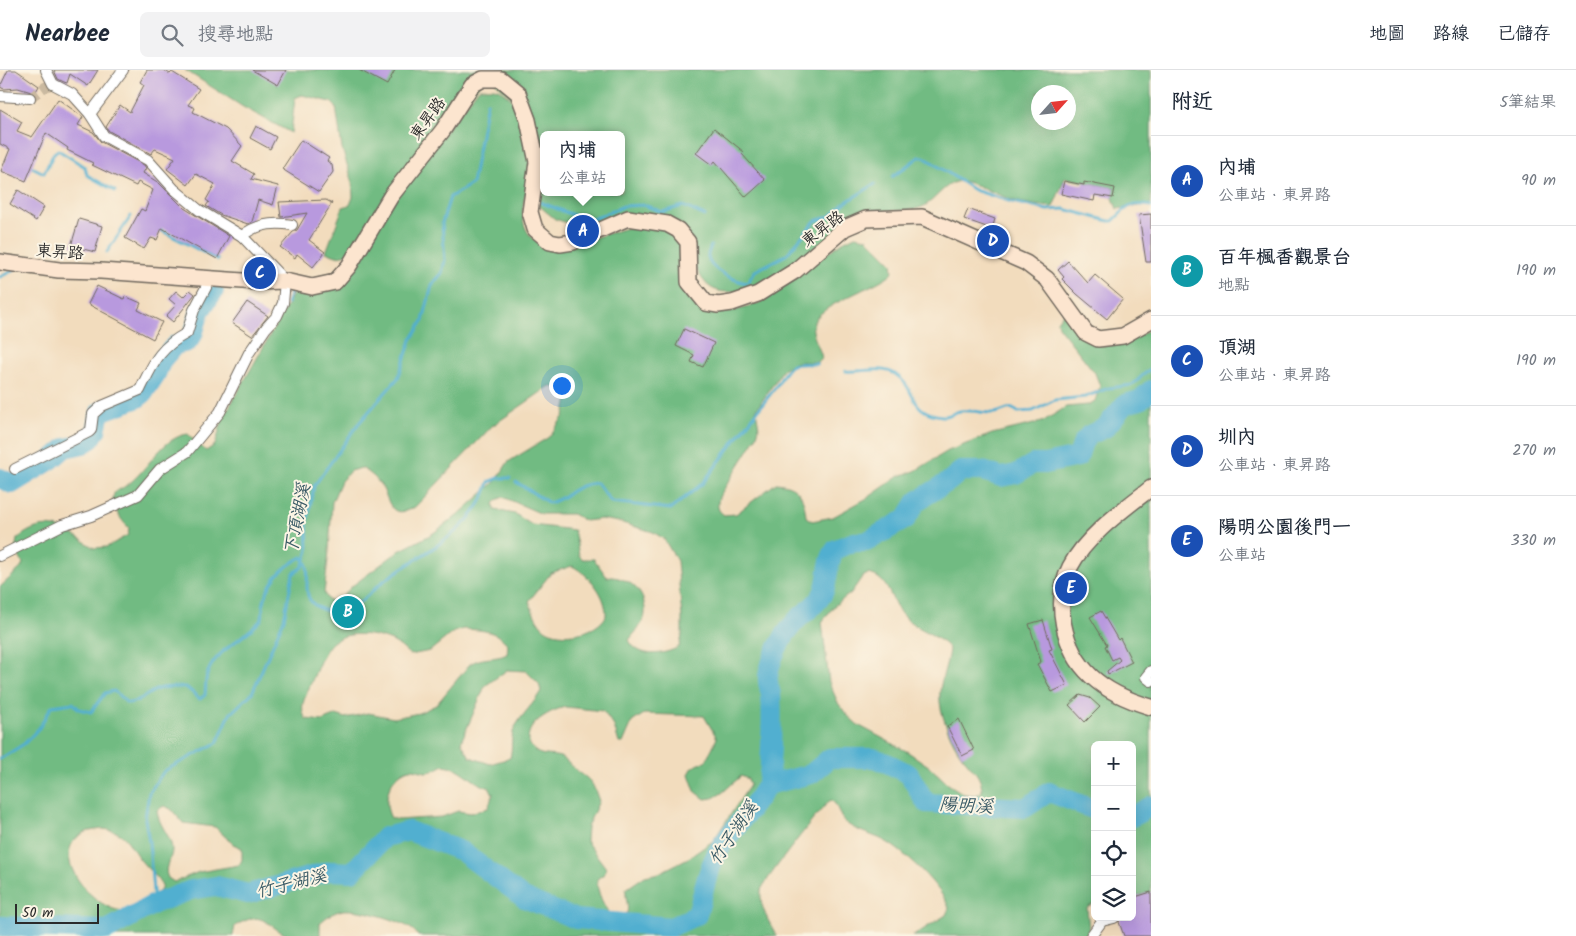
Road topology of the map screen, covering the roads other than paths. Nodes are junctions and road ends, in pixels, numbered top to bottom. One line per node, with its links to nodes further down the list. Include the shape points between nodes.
1 (46, 70): 5 (street, via 53,84 72,94)
2 (123, 70): 5 (street)
3 (0, 96): 4 (street)
4 (30, 98)
5 (90, 114): 7 (street, via 104,136 148,160 174,189 199,210)
6 (292, 225): 7 (street, via 251,228)
7 (242, 236): 10 (street)
8 (0, 262): 9 (street, 東昇路, via 59,270)
9 (211, 278): 10 (street, 東昇路); 12 (street, via 194,310 187,333 170,342 154,360 140,390 102,406 93,414 89,432)
10 (285, 281): 11 (street, 東昇路, via 312,286 335,282 350,266 390,196 443,130 472,85 483,79 501,79 518,93 528,120 537,162 530,212 535,229 550,242 560,244 573,242 628,218 667,224 678,230 688,242 689,282 706,304 732,304 758,294 795,272 845,228 866,219 922,217 1026,263 1047,280 1086,333 1098,339 1123,336); 14 (street, via 283,303 277,316 249,353 220,412 187,452 160,469 138,495 62,525)
11 (1151, 320)
12 (15, 469)
13 (1151, 488): 17 (street, via 1098,532 1070,566 1061,599 1065,631 1081,666 1118,695)
14 (0, 556)
15 (1151, 671): 16 (street, via 1146,678)
16 (1151, 681)
17 (1151, 707)
18 (1102, 921): 19 (street)
19 (1091, 936)

